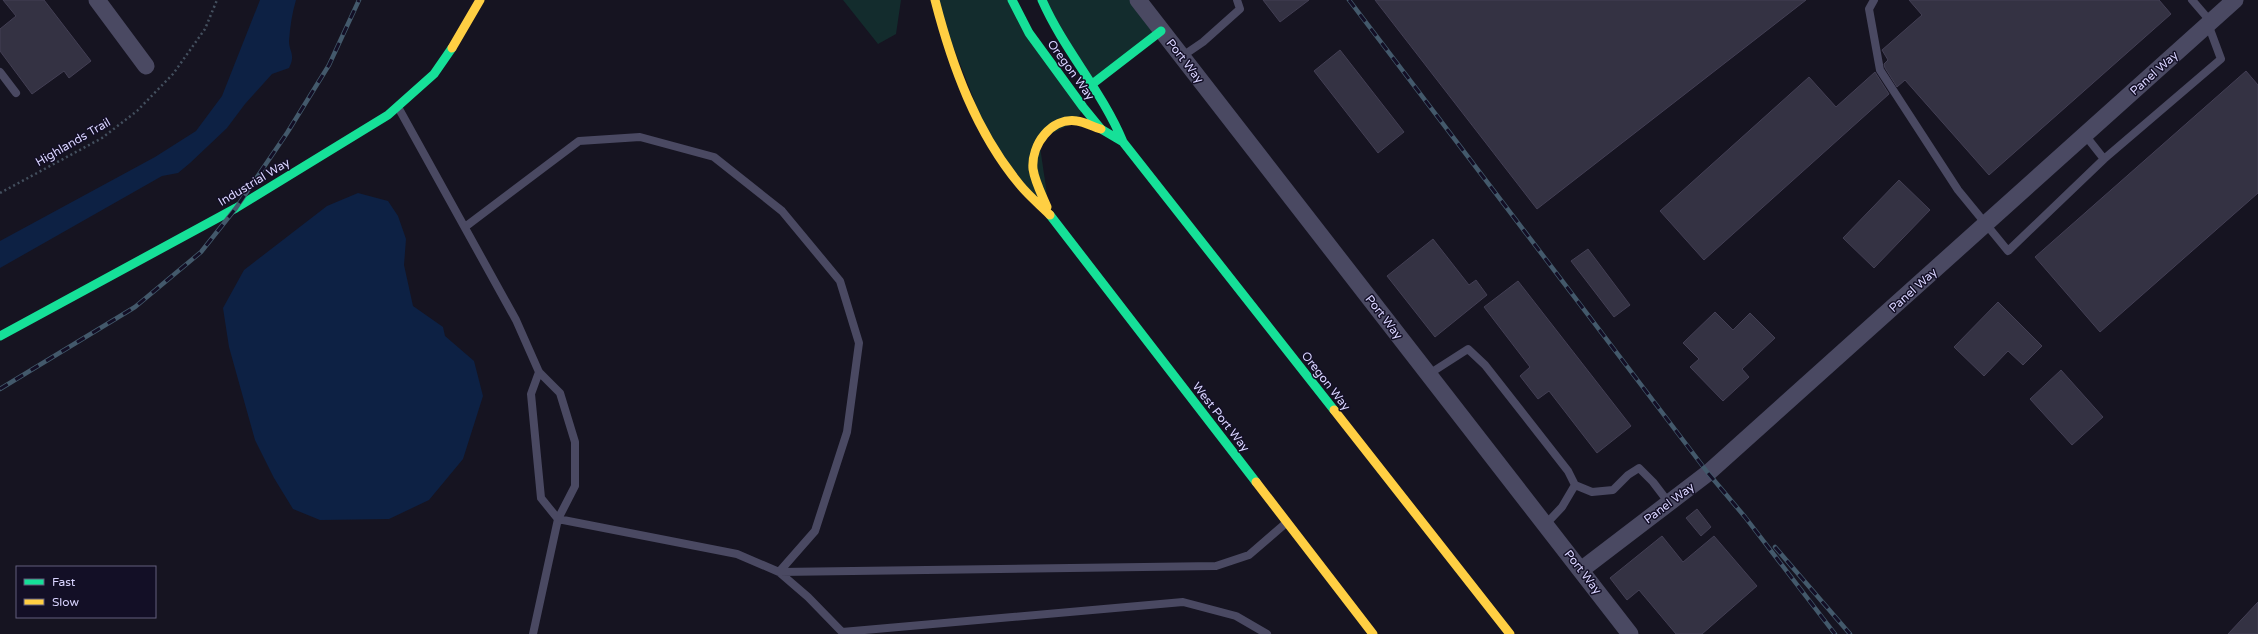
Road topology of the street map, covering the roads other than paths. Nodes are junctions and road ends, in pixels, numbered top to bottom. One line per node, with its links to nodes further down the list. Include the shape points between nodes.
1 (97, 0): 14 (street)
2 (480, 0): 18 (main road, Industrial Way, via 434,74)
3 (935, 0): 23 (main road, via 960,85 975,115 1020,185)
4 (1012, 0): 19 (main road, Oregon Way, via 1029,33)
5 (1042, 0): 16 (main road, Oregon Way, via 1063,43)
6 (1138, 0): 12 (street, Port Way)
7 (1237, 0): 13 (lane, via 1240,9 1203,42)
8 (1874, 0): 24 (lane, via 1869,9 1880,70 1958,190)
9 (2192, 0): 11 (lane)
10 (2236, 0): 11 (street, Panel Way)
11 (2210, 23): 20 (street, Panel Way); 22 (lane, via 2221,59)
12 (1161, 31): 13 (street, Port Way); 16 (main road)
13 (1181, 57): 28 (street, Port Way)
14 (146, 66)
15 (0, 72): 17 (lane)
16 (1091, 84): 21 (main road, Oregon Way, via 1116,120)
17 (16, 93)
18 (398, 107): 25 (lane); 26 (main road, Industrial Way, via 236,208)
19 (1101, 129): 21 (main road, Oregon Way); 23 (main road, via 1077,121 1068,122 1057,124 1047,130 1039,140 1033,166)
20 (2085, 135): 22 (lane); 24 (street, Panel Way)
21 (1123, 142): 40 (main road, Oregon Way)
22 (2104, 159): 24 (lane, via 2008,251)
23 (1050, 215): 32 (main road, West Port Way)
24 (1986, 224): 30 (street, Panel Way, via 1708,473)
25 (465, 227): 27 (lane, via 516,320); 35 (lane, via 579,141 640,137 714,157 782,210 840,281 859,343 848,432 816,532)
26 (0, 336)
27 (539, 372): 31 (lane, via 531,394 541,498); 31 (lane, via 560,393 576,442 575,486)
28 (1429, 374): 29 (lane, via 1468,349 1485,365 1568,471); 33 (street, Port Way)
29 (1576, 485): 30 (lane, via 1592,492 1613,490 1639,468); 33 (lane, via 1562,507)
30 (1669, 503): 34 (street, Panel Way)
31 (558, 519): 35 (lane, via 737,554); 37 (lane)
32 (1287, 522): 35 (lane, via 1249,555 1216,566); 39 (main road, West Port Way)
33 (1546, 524): 34 (street, Port Way)
34 (1581, 570): 41 (street, Port Way)
35 (779, 572): 36 (lane)
36 (843, 633): 38 (lane, via 1183,602 1236,616)
37 (533, 634)
38 (1267, 634)
39 (1373, 634)
40 (1510, 634)
41 (1630, 634)

